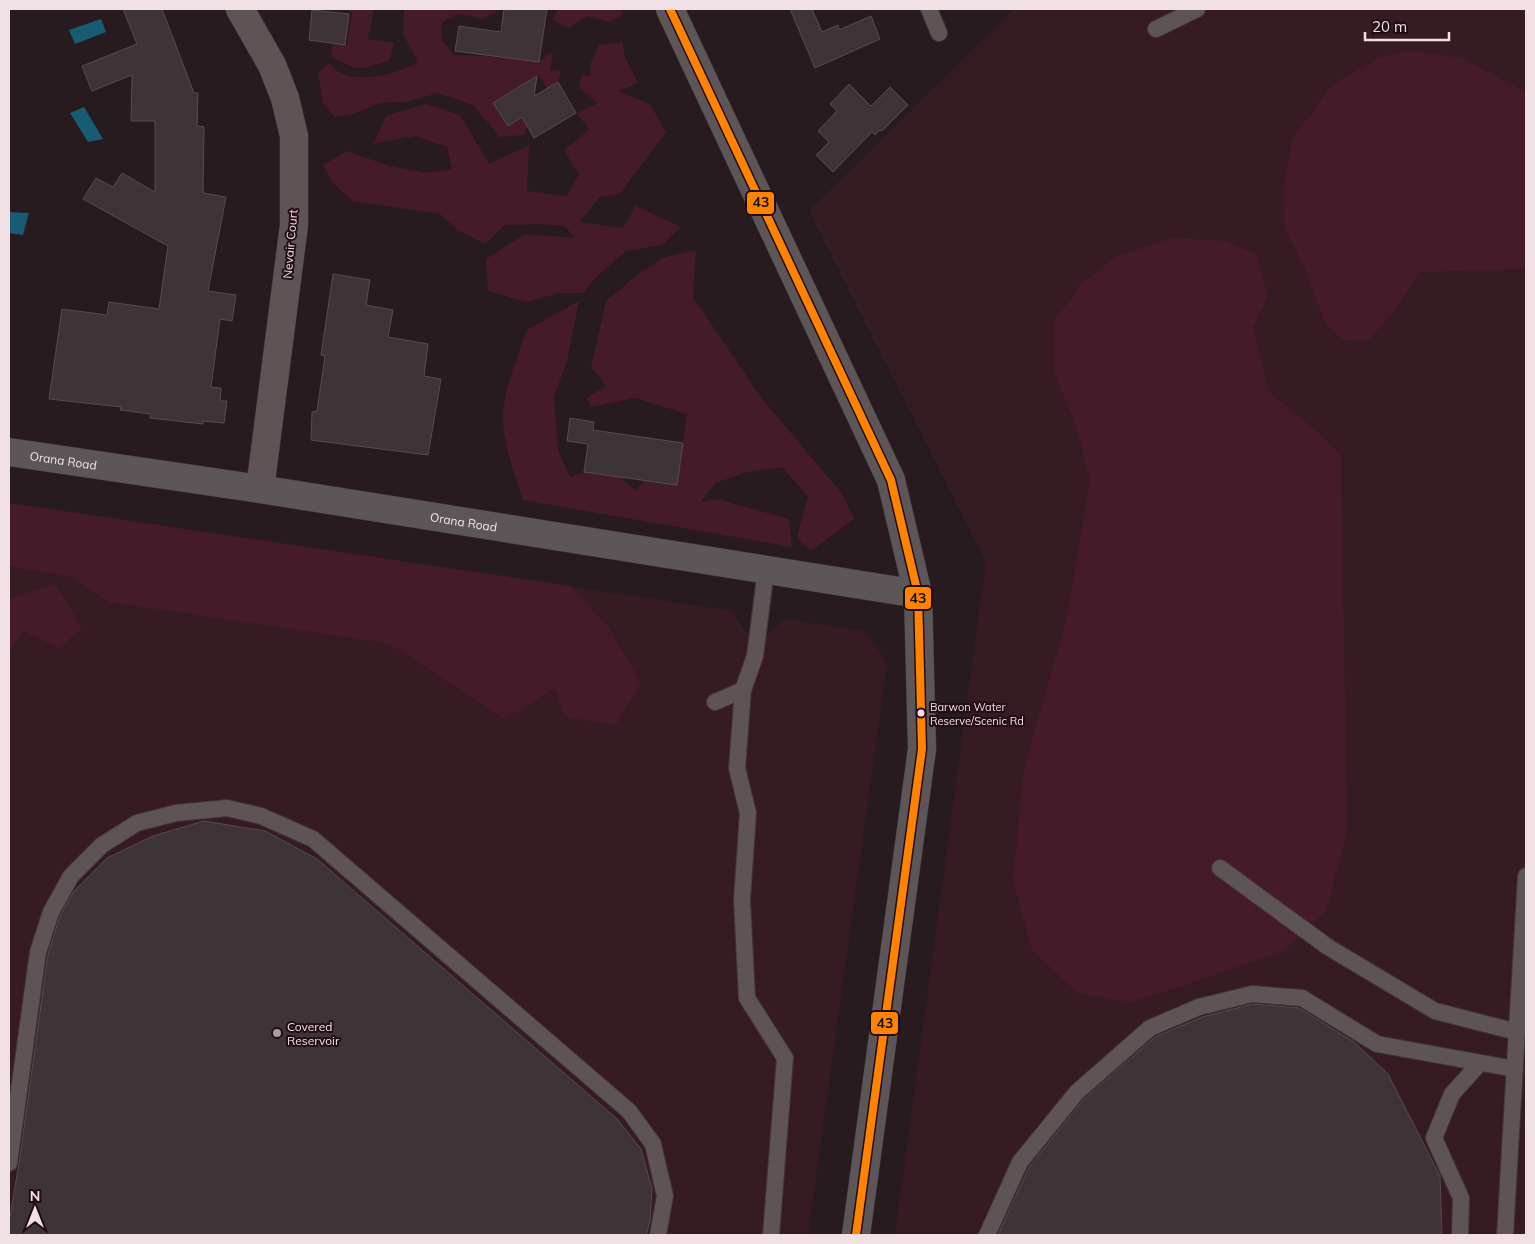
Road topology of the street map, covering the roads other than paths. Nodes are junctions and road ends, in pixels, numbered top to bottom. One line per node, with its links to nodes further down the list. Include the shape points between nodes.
1 (240, 9): 8 (street, Nevair Court, via 272,65 285,98 294,136 294,224)
2 (670, 9): 10 (main road, via 891,480)
3 (930, 9): 6 (lane)
4 (1197, 9): 5 (lane)
5 (1156, 29)
6 (939, 33)
7 (9, 452): 8 (main road, Orana Road)
8 (260, 489): 9 (main road, Orana Road)
9 (766, 570): 10 (main road, Orana Road); 11 (lane, via 755,656)
10 (918, 594): 21 (main road, via 922,749)
11 (742, 690): 12 (lane); 20 (lane, via 737,768 748,813 742,900 747,998 786,1058)
12 (715, 702)
13 (1220, 868): 15 (lane, via 1328,947 1435,1011)
14 (1526, 876): 15 (lane)
15 (1517, 1032): 17 (lane)
16 (1480, 1063): 17 (lane); 22 (lane, via 1377,1044 1302,998 1252,994 1199,1007 1150,1028 1077,1092 1020,1162); 23 (lane, via 1452,1094 1434,1138 1461,1198)
17 (1515, 1069): 24 (lane)
18 (9, 1163): 19 (lane, via 38,952 51,912 72,876 102,846 138,823 176,812 227,808 261,816 313,839 628,1111 653,1144 665,1196)
19 (658, 1235)
20 (771, 1235)
21 (856, 1235)
22 (987, 1235)
23 (1460, 1235)
24 (1506, 1235)

